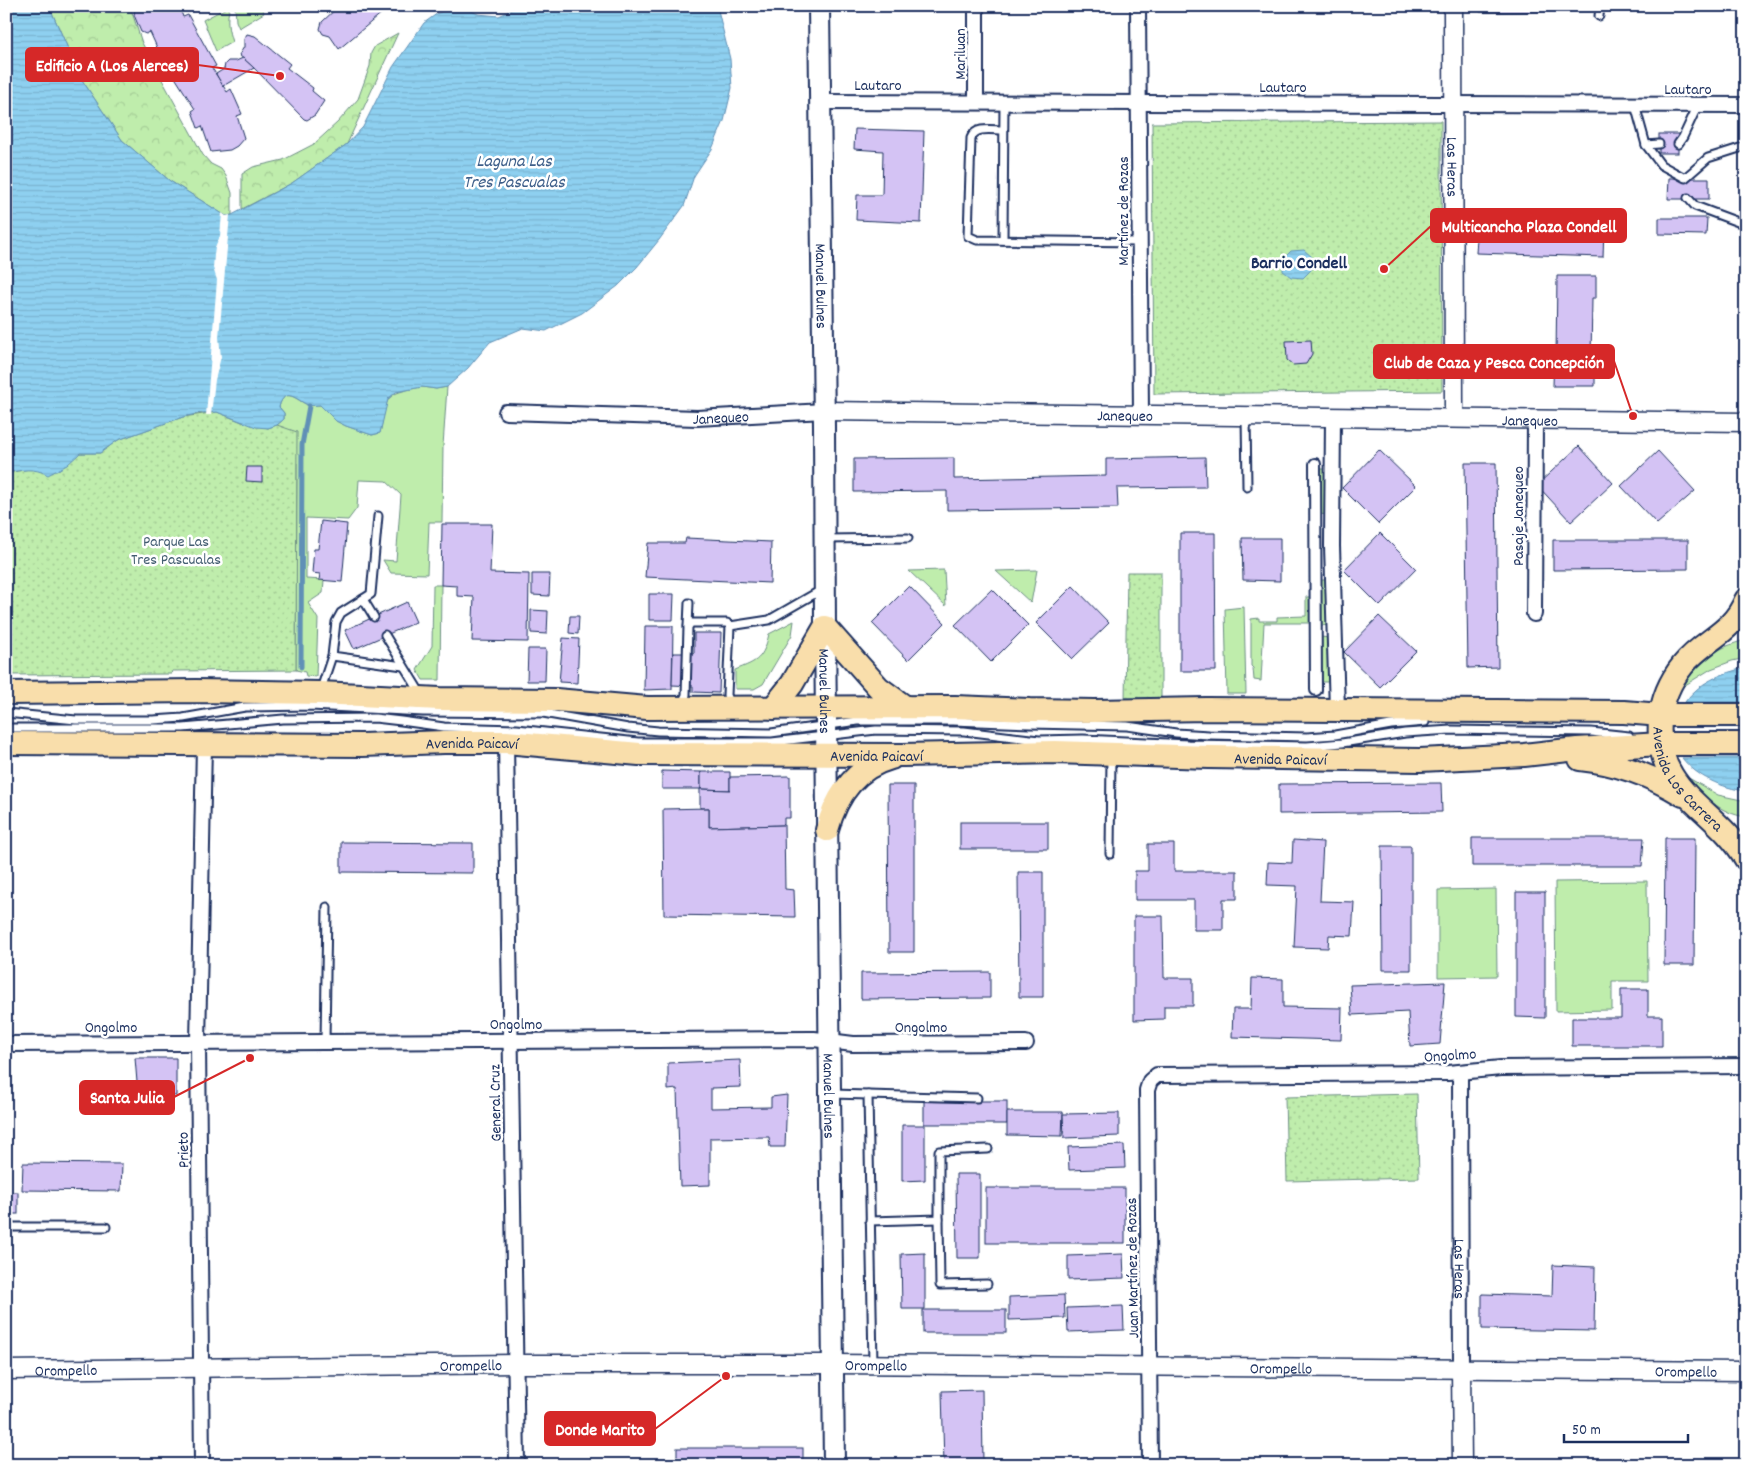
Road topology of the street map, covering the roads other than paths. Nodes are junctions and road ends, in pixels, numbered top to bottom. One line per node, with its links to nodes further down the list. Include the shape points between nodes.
1 (819, 6): 7 (main road, Manuel Bulnes)
2 (976, 6): 8 (street, Mariluan)
3 (1138, 6): 10 (street, Martínez de Rozas)
4 (1453, 6): 11 (street, Las Heras)
5 (1600, 6): 6 (lane)
6 (1599, 16)
7 (820, 102): 8 (street, Lautaro); 24 (main road, Manuel Bulnes)
8 (976, 102): 9 (street, Lautaro)
9 (1004, 102): 10 (street, Lautaro); 15 (lane)
10 (1139, 103): 11 (street, Lautaro); 23 (street, Martínez de Rozas)
11 (1454, 104): 12 (street, Lautaro); 29 (street, Las Heras)
12 (1635, 105): 13 (street, Lautaro); 18 (lane)
13 (1698, 105): 14 (street, Lautaro); 17 (lane)
14 (1746, 106)
15 (1004, 130): 22 (lane); 22 (lane, via 978,130 971,138 968,236 977,240)
16 (1659, 144): 18 (lane)
17 (1678, 144)
18 (1646, 145): 19 (lane, via 1661,164 1685,178 1708,158)
19 (1746, 146)
20 (1688, 198): 21 (lane, via 1695,206)
21 (1746, 225)
22 (1004, 240): 23 (lane)
23 (1140, 242): 26 (street, Martínez de Rozas)
24 (824, 411): 25 (street, Janequeo, via 697,418); 26 (street, Janequeo); 36 (main road, Manuel Bulnes)
25 (506, 412)
26 (1141, 415): 27 (street, Janequeo)
27 (1246, 416): 28 (street, Janequeo); 33 (lane)
28 (1333, 417): 29 (street, Janequeo); 67 (street, via 1332,546)
29 (1454, 418): 30 (street, Janequeo)
30 (1535, 419): 31 (street, Janequeo); 41 (street, Pasaje Janequeo)
31 (1746, 422)
32 (1315, 464): 59 (street)
33 (1247, 487)
34 (378, 516): 38 (lane, via 370,594)
35 (908, 538): 36 (lane)
36 (825, 539): 37 (main road, Manuel Bulnes)
37 (825, 588): 43 (lane, via 769,620); 45 (main road, Manuel Bulnes)
38 (363, 599): 42 (lane); 53 (lane, via 341,613 336,622)
39 (1746, 600): 50 (main road, Avenida Los Carrera, via 1730,626)
40 (689, 603): 44 (lane)
41 (1534, 614)
42 (374, 617)
43 (730, 626): 44 (lane, via 727,623 691,623); 49 (lane)
44 (688, 627): 63 (lane, via 691,639)
45 (825, 627): 65 (main road, via 879,688); 66 (main road, via 792,684); 74 (main road, Manuel Bulnes)
46 (1746, 629): 50 (main road)
47 (385, 635): 54 (lane)
48 (720, 639): 49 (lane)
49 (729, 639): 52 (lane)
50 (1710, 641): 69 (main road, Avenida Los Carrera, via 1694,653 1674,677)
51 (720, 654): 52 (lane)
52 (729, 654): 56 (lane)
53 (332, 656): 54 (lane); 61 (lane)
54 (403, 666): 62 (lane)
55 (720, 670): 56 (lane)
56 (728, 670): 58 (lane)
57 (719, 686): 58 (lane)
58 (728, 686): 64 (lane)
59 (1316, 690)
60 (6, 692): 61 (main road, Avenida Paicaví)
61 (320, 693): 62 (main road, Avenida Paicaví)
62 (424, 699): 63 (main road, Avenida Paicaví, via 556,700 630,707)
63 (683, 701): 64 (main road, Avenida Paicaví)
64 (730, 701): 66 (main road, Avenida Paicaví)
65 (905, 707): 67 (main road, Avenida Paicaví, via 1095,711); 74 (main road, Avenida Paicaví)
66 (773, 708): 74 (main road, Avenida Paicaví)
67 (1337, 710): 69 (main road, Avenida Paicaví)
68 (6, 713): 74 (lane, via 76,720 163,719 245,707 311,706 423,712 543,713 658,731)
69 (1661, 715): 70 (main road, Avenida Paicaví); 72 (lane); 78 (main road, Avenida Los Carrera)
70 (1746, 715)
71 (1433, 722): 74 (lane, via 1307,737 953,720 858,721)
72 (1637, 722)
73 (6, 728): 74 (lane, via 183,728 284,719 375,718 444,727 517,729 638,742 754,742)
74 (826, 731): 75 (main road, Avenida Paicaví, via 638,754); 76 (lane, via 964,731 1038,740); 82 (main road, Avenida Paicaví); 87 (main road, Manuel Bulnes)
75 (506, 742): 80 (main road, Avenida Paicaví); 92 (street, General Cruz)
76 (1130, 742): 78 (lane, via 1325,746 1405,732 1459,730 1591,732 1636,737); 84 (lane)
77 (6, 743): 80 (main road, Avenida Paicaví)
78 (1661, 744): 79 (main road, Avenida Paicaví); 83 (main road, Avenida Paicaví); 85 (main road, Avenida Los Carrera, via 1672,777)
79 (1746, 744)
80 (204, 745): 95 (street, Prieto)
81 (1111, 753): 82 (main road, Avenida Paicaví); 84 (main road, Avenida Paicaví); 89 (lane)
82 (903, 755): 87 (main road, via 872,766 855,778 836,804)
83 (1524, 756): 84 (main road, Avenida Paicaví, via 1420,760); 85 (main road, via 1600,761 1620,766 1646,775)
84 (1209, 757)
85 (1690, 799): 86 (main road, Avenida Los Carrera)
86 (1710, 818): 88 (main road); 90 (main road, Avenida Los Carrera)
87 (827, 830): 93 (main road, Manuel Bulnes)
88 (1746, 830)
89 (1110, 854)
90 (1746, 859)
91 (327, 906): 94 (lane)
92 (510, 1041): 93 (street, Ongolmo); 94 (street, Ongolmo); 110 (street, General Cruz)
93 (830, 1041): 96 (street, Ongolmo, via 853,1044); 101 (main road, Manuel Bulnes)
94 (325, 1042): 95 (street, Ongolmo)
95 (198, 1043): 97 (street, Ongolmo); 114 (street, Prieto)
96 (1026, 1043)
97 (6, 1044)
98 (1746, 1066): 99 (street, Ongolmo, via 1501,1068)
99 (1460, 1073): 100 (street, Ongolmo); 115 (street, Las Heras)
100 (1157, 1075): 113 (street, Juan Martínez de Rozas, via 1147,1090)
101 (830, 1094): 102 (lane); 111 (main road, Manuel Bulnes)
102 (868, 1095): 103 (lane); 106 (lane)
103 (977, 1098)
104 (988, 1149): 105 (lane, via 939,1151)
105 (939, 1219): 106 (lane); 109 (lane, via 940,1285)
106 (870, 1220): 112 (lane)
107 (6, 1227): 108 (lane)
108 (106, 1227)
109 (986, 1284)
110 (515, 1364): 111 (street, Orompello); 114 (street, Orompello); 119 (street, General Cruz)
111 (833, 1364): 112 (street, Orompello); 120 (main road, Manuel Bulnes)
112 (873, 1364): 113 (street, Orompello)
113 (1150, 1366): 115 (street, Orompello); 121 (street, Juan Martínez de Rozas)
114 (201, 1367): 116 (street, Orompello); 118 (street, Prieto)
115 (1461, 1368): 117 (street, Orompello); 122 (street, Las Heras)
116 (6, 1370)
117 (1746, 1371)
118 (202, 1465)
119 (517, 1465)
120 (834, 1465)
121 (1150, 1465)
122 (1462, 1465)

